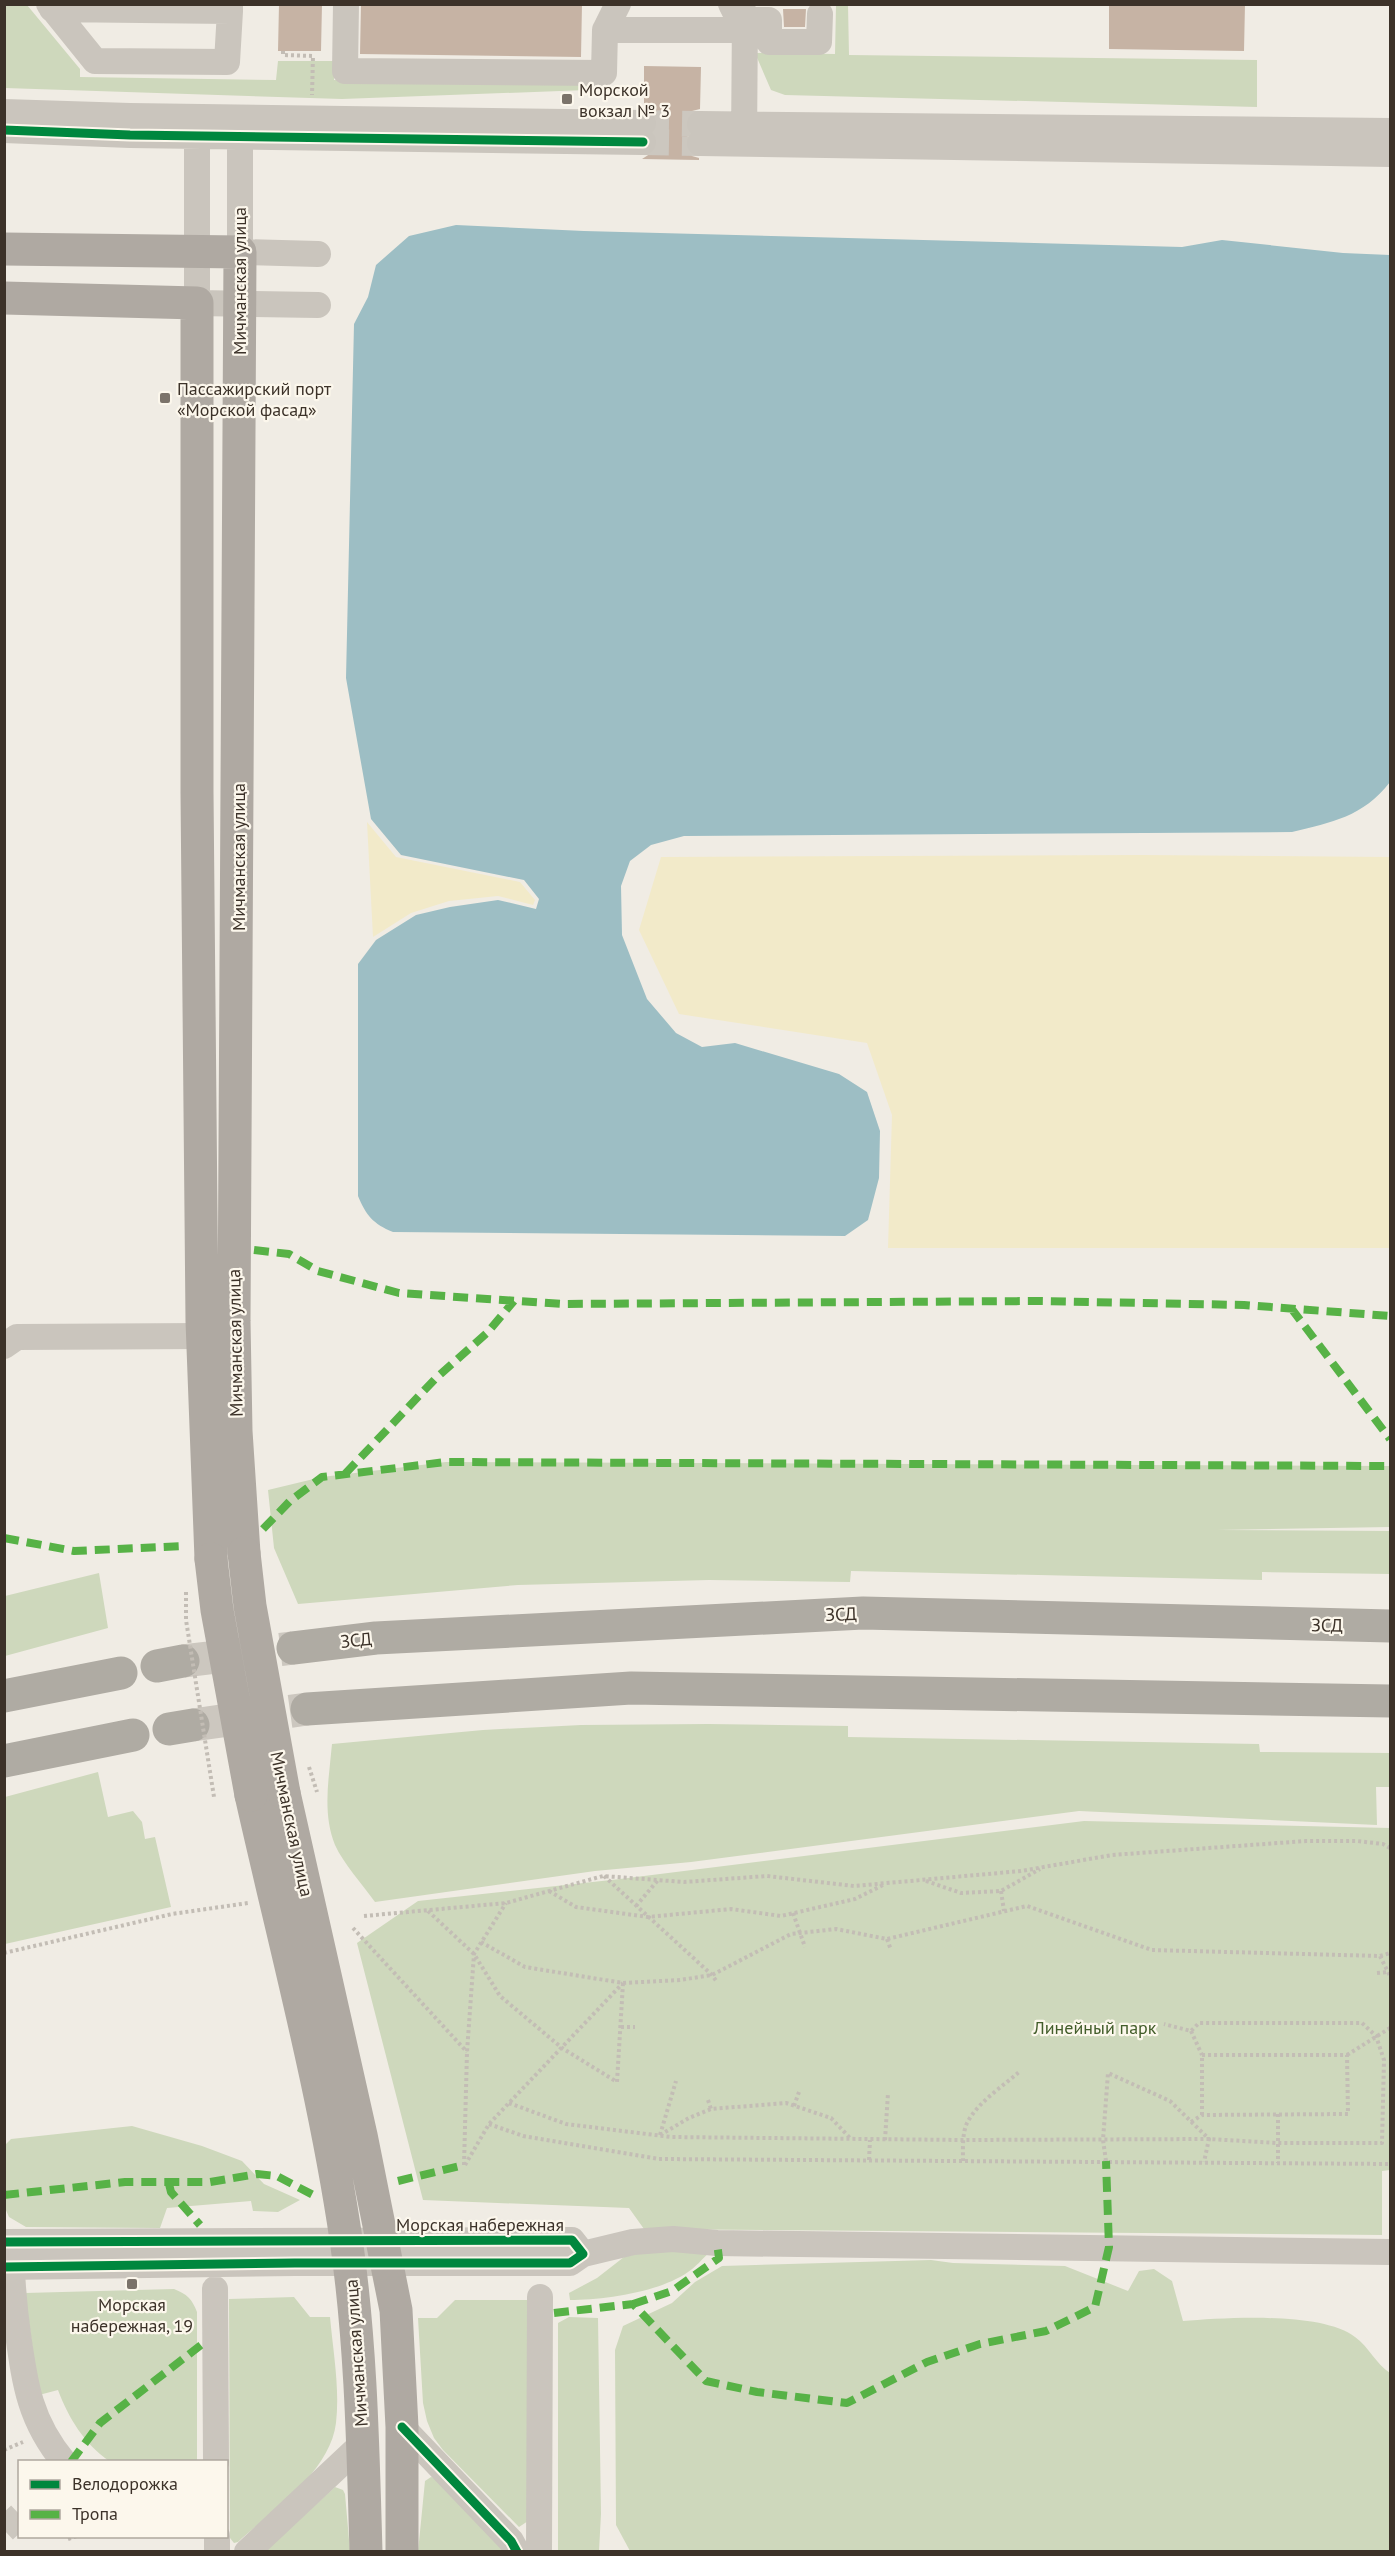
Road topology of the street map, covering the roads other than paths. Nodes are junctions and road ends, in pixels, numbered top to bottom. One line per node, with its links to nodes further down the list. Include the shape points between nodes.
1 (346, 4): 7 (street, via 345,71 604,73)
2 (618, 4): 7 (street)
3 (51, 7): 4 (street); 4 (street, via 95,61 119,62 227,62)
4 (230, 8)
5 (820, 14): 6 (street, via 819,42 769,42 769,20)
6 (741, 15): 7 (street); 15 (street)
7 (605, 30)
8 (4, 112): 9 (street)
9 (197, 126): 10 (street); 11 (street); 18 (street, Мичманская улица)
10 (239, 127): 13 (street); 19 (street, Мичманская улица)
11 (4, 130)
12 (1390, 131): 15 (street)
13 (643, 132)
14 (700, 134): 15 (street)
15 (744, 134): 16 (street)
16 (1390, 154)
17 (4, 249): 18 (main road)
18 (198, 252): 19 (main road); 22 (street, Мичманская улица)
19 (240, 252): 20 (street); 23 (main road, Мичманская улица)
20 (318, 254)
21 (4, 298): 22 (main road)
22 (197, 303): 23 (street); 25 (main road, Мичманская улица)
23 (239, 304): 24 (street); 36 (main road, Мичманская улица, bridge, via 234,1321 244,1552 284,1793)
24 (318, 305)
25 (203, 1336): 26 (street, via 18,1336); 35 (main road, Мичманская улица, bridge, via 211,1559 218,1610 251,1795 329,2139)
26 (4, 1346)
27 (1390, 1626): 28 (highway, ЗСД, via 863,1613 388,1637)
28 (293, 1648)
29 (122, 1673): 30 (highway)
30 (4, 1696)
31 (1390, 1701): 32 (highway, via 631,1688)
32 (307, 1709)
33 (133, 1735): 34 (highway)
34 (4, 1761)
35 (348, 2252): 36 (street, Морская набережная); 38 (street, Морская набережная); 42 (main road, Мичманская улица)
36 (385, 2252): 37 (street, Морская набережная, via 572,2240 583,2254 633,2242 673,2239 717,2243); 41 (main road, Мичманская улица, via 396,2310)
37 (1390, 2252)
38 (8, 2255): 43 (street, via 28,2398 49,2444)
39 (215, 2289): 44 (street)
40 (540, 2297): 49 (street)
41 (402, 2427): 47 (main road, Мичманская улица); 48 (street)
42 (363, 2443): 45 (street); 46 (main road, Мичманская улица)
43 (62, 2460)
44 (216, 2460)
45 (247, 2552)
46 (366, 2552)
47 (402, 2552)
48 (518, 2552)
49 (540, 2552)

